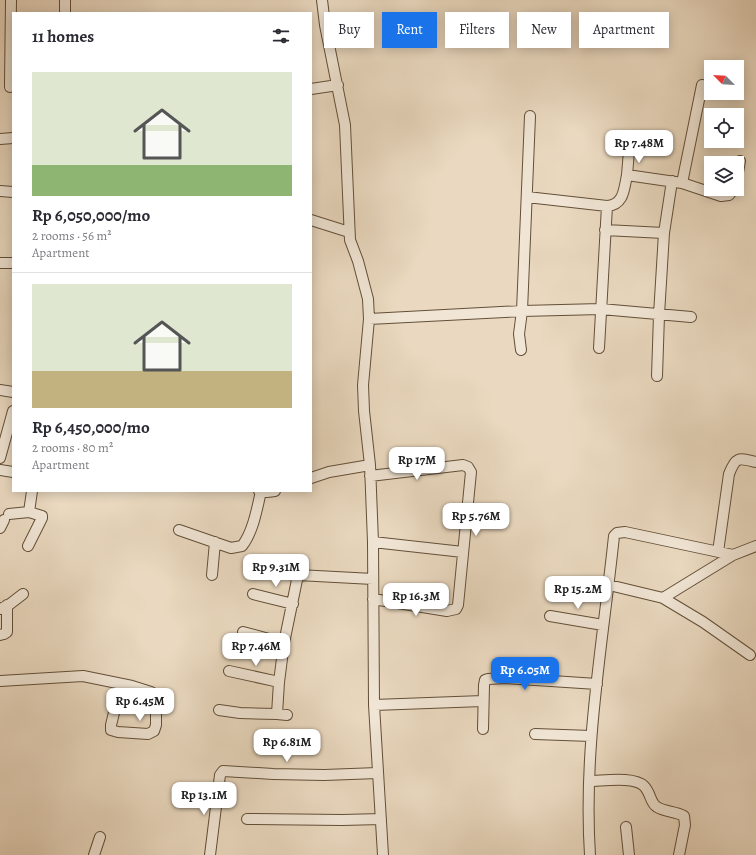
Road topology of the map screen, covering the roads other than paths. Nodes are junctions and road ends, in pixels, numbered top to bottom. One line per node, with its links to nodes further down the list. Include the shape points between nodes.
1 (11, 0): 7 (street)
2 (65, 0): 4 (street)
3 (322, 0): 5 (street)
4 (65, 12)
5 (338, 85): 8 (street); 22 (street, via 345,125)
6 (702, 85): 14 (street)
7 (8, 88)
8 (312, 89)
9 (530, 116): 18 (street)
10 (12, 138): 11 (street)
11 (0, 139)
12 (629, 151): 13 (street)
13 (627, 175): 14 (street); 19 (street, via 620,201 614,206)
14 (677, 182): 16 (street); 23 (street)
15 (0, 191): 17 (street)
16 (704, 191)
17 (12, 192)
18 (527, 197): 19 (street); 27 (street)
19 (607, 206): 21 (street)
20 (312, 220): 22 (street)
21 (605, 230): 23 (street); 26 (street)
22 (348, 232): 30 (street, via 368,298)
23 (664, 233): 28 (street)
24 (0, 263): 25 (street)
25 (12, 263)
26 (601, 309): 27 (street); 28 (street); 31 (street)
27 (522, 311): 30 (street); 32 (street, via 519,334)
28 (659, 315): 29 (street); 33 (street)
29 (691, 317)
30 (369, 319): 39 (street, via 363,385)
31 (599, 348)
32 (521, 350)
33 (657, 376)
34 (0, 390): 35 (street)
35 (12, 392)
36 (12, 415): 37 (street)
37 (0, 458)
38 (756, 462): 54 (street, via 742,458 736,460 729,474)
39 (370, 465): 42 (street); 43 (street)
40 (0, 470): 41 (street)
41 (12, 472)
42 (370, 476): 50 (street); 53 (street, via 463,465 468,467 471,472)
43 (312, 478)
44 (32, 492): 46 (street)
45 (261, 492): 49 (street, via 250,530 242,546 231,548)
46 (30, 512): 47 (street); 51 (street, via 42,518)
47 (4, 521)
48 (179, 530): 49 (street)
49 (216, 542): 57 (street)
50 (373, 542): 53 (street); 59 (street)
51 (28, 546)
52 (756, 546): 55 (street)
53 (463, 552): 63 (street, via 456,609 447,611)
54 (718, 552): 55 (street); 60 (street, via 625,532 617,533 614,536)
55 (733, 556): 64 (street)
56 (254, 567): 58 (street)
57 (212, 575)
58 (298, 575): 59 (street); 65 (street)
59 (373, 579): 63 (street)
60 (609, 586): 64 (street); 68 (street)
61 (24, 594): 66 (street)
62 (253, 594): 65 (street)
63 (373, 598): 79 (street)
64 (663, 598): 72 (street)
65 (293, 604): 71 (street)
66 (4, 607): 70 (street, via 7,632)
67 (550, 616): 68 (street)
68 (603, 625): 77 (street)
69 (243, 632): 71 (street)
70 (0, 635)
71 (284, 643): 75 (street)
72 (750, 655)
73 (229, 671): 75 (street)
74 (0, 681): 76 (street, via 82,676)
75 (279, 682): 80 (street, via 282,714)
76 (121, 684): 76 (street, via 155,694 154,731 148,734 111,730)
77 (596, 684): 78 (street, via 488,679 484,682); 83 (street)
78 (482, 701): 79 (street); 81 (street)
79 (374, 705): 84 (street)
80 (219, 710)
81 (482, 729)
82 (534, 734): 83 (street)
83 (591, 736): 85 (street)
84 (378, 773): 87 (street); 91 (street, via 324,775 223,771 220,775)
85 (589, 781): 93 (street); 95 (street, via 633,781 645,787 656,806 684,816 685,826)
86 (247, 819): 87 (street)
87 (381, 819): 92 (street)
88 (626, 827): 94 (street)
89 (100, 837): 90 (street)
90 (94, 855)
91 (210, 855)
92 (383, 855)
93 (590, 855)
94 (629, 855)
95 (679, 855)

